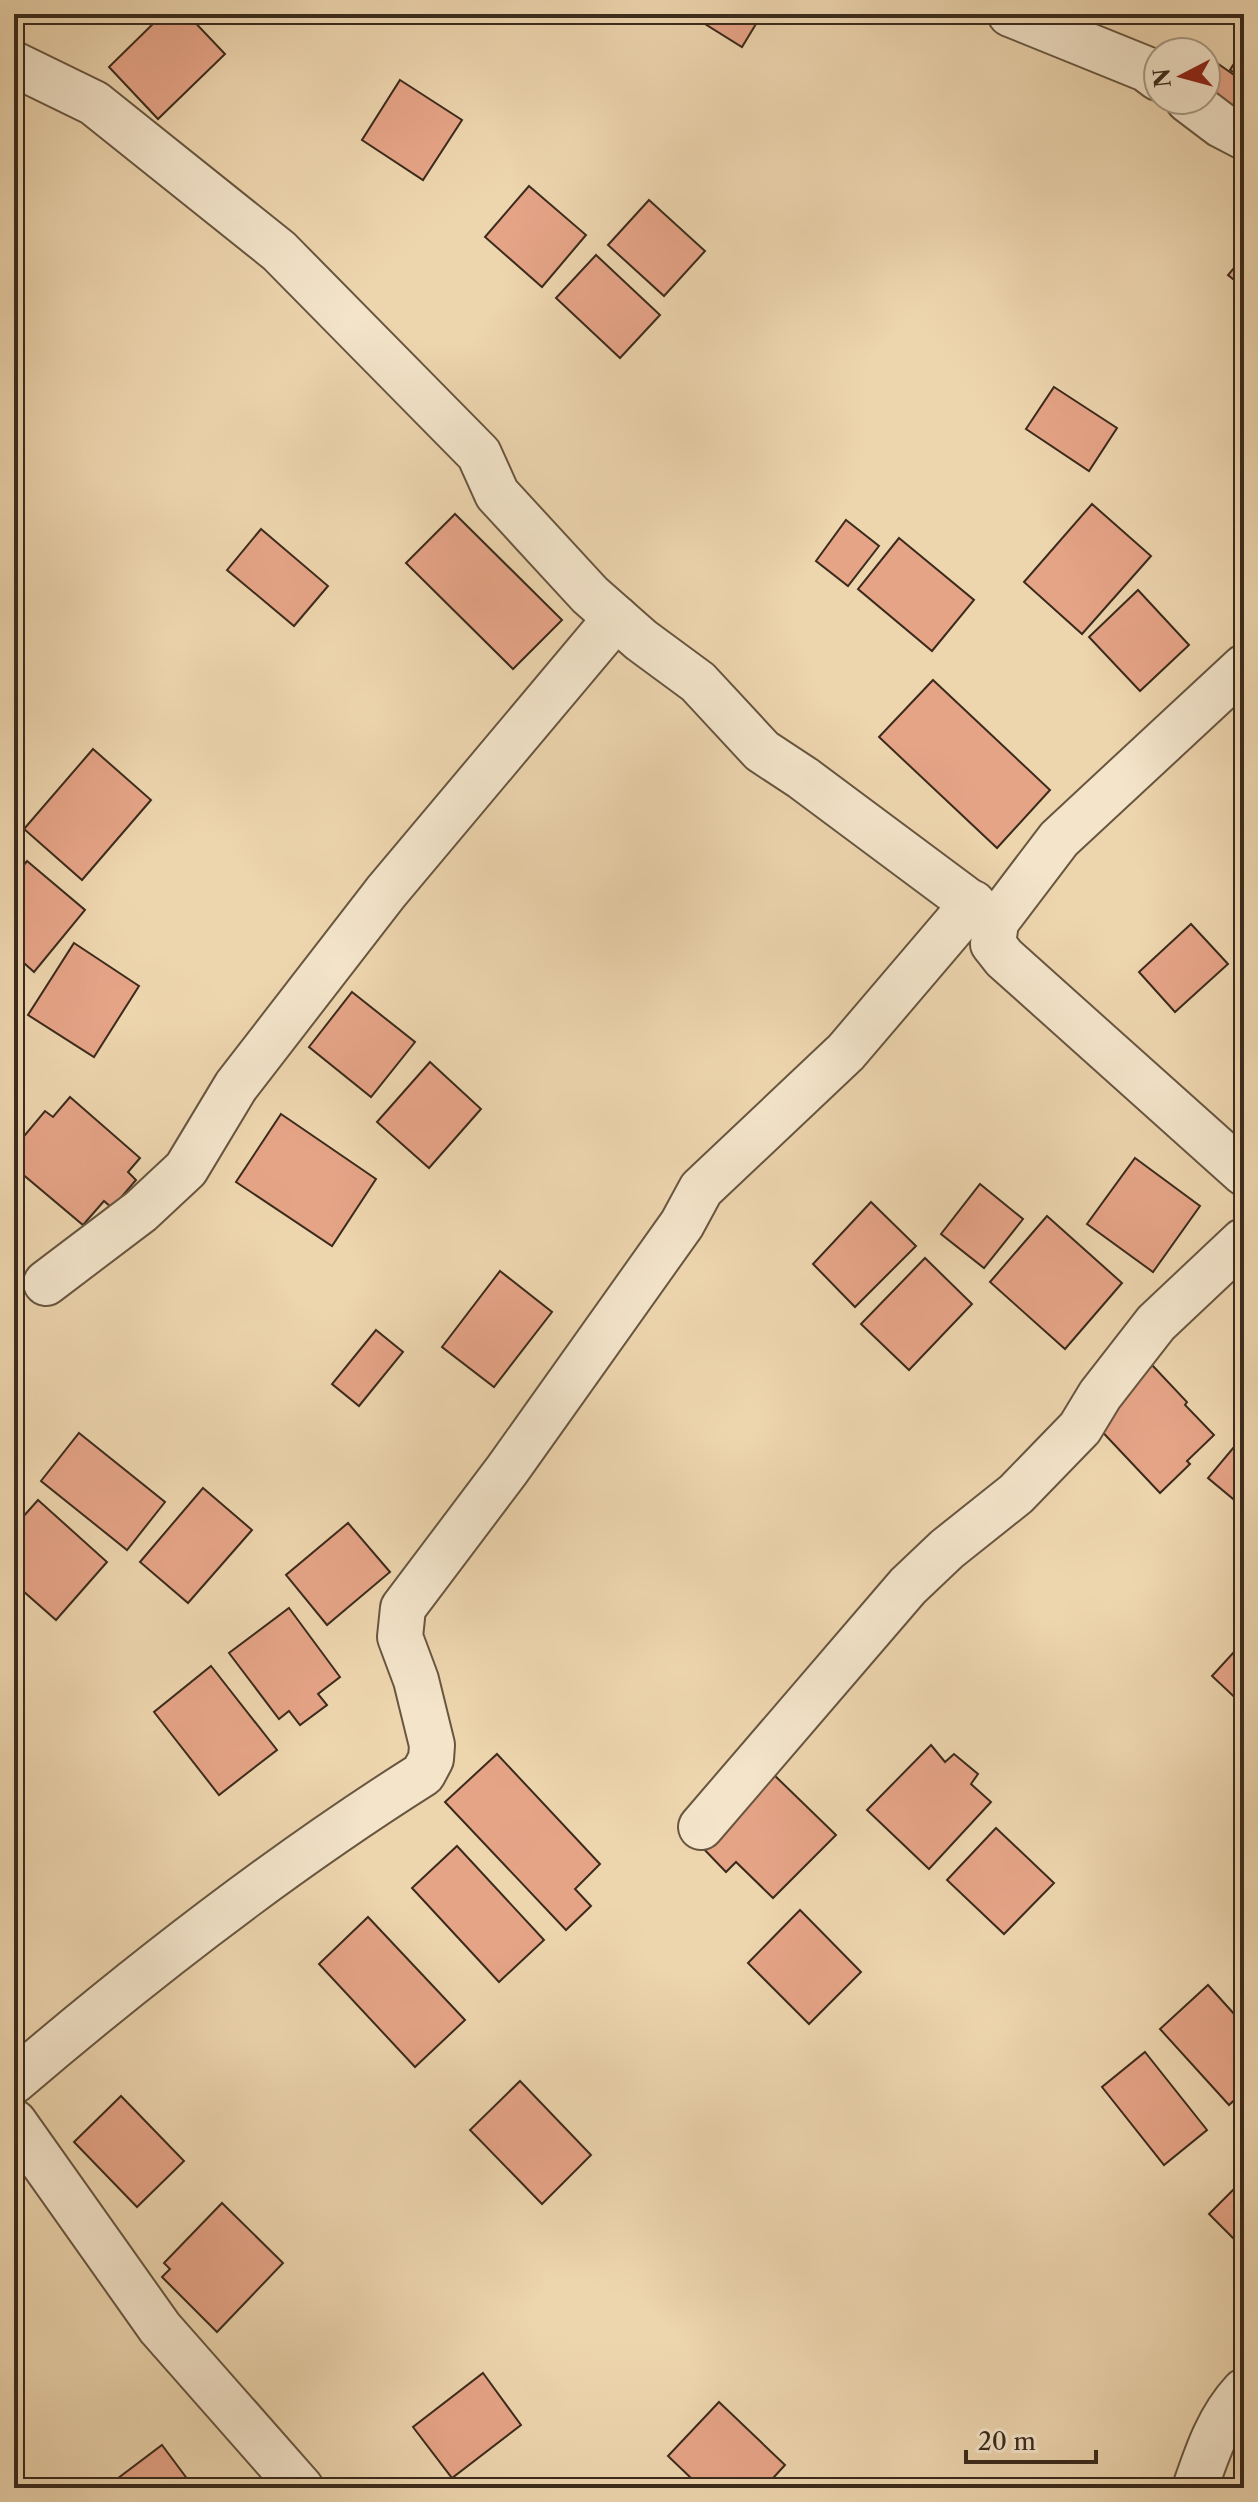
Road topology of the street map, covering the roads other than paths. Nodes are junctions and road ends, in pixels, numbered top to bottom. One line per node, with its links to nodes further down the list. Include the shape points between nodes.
1 (1010, 14): 3 (street)
2 (14, 64): 6 (street, via 94,103 279,251 479,454 497,494)
3 (1142, 67)
4 (1209, 116): 5 (street)
5 (1244, 137)
6 (616, 618): 8 (street, via 698,682 762,751); 13 (street, via 386,892 236,1086 186,1169 141,1211)
7 (1244, 667): 8 (street)
8 (985, 912): 9 (street, via 993,944 1004,958); 15 (street, via 701,1189 682,1224 403,1608 400,1637 432,1745 423,1774 253,1888)
9 (1244, 1173)
10 (1244, 1234): 11 (street)
11 (1243, 1241): 12 (street); 14 (street, via 1156,1323 1070,1439 1016,1494 908,1586)
12 (1244, 1254)
13 (46, 1283)
14 (701, 1827)
15 (14, 2081)
16 (14, 2122): 18 (street, via 160,2328)
17 (1244, 2391): 19 (street, via 1210,2442)
18 (301, 2488)
19 (1195, 2488)

